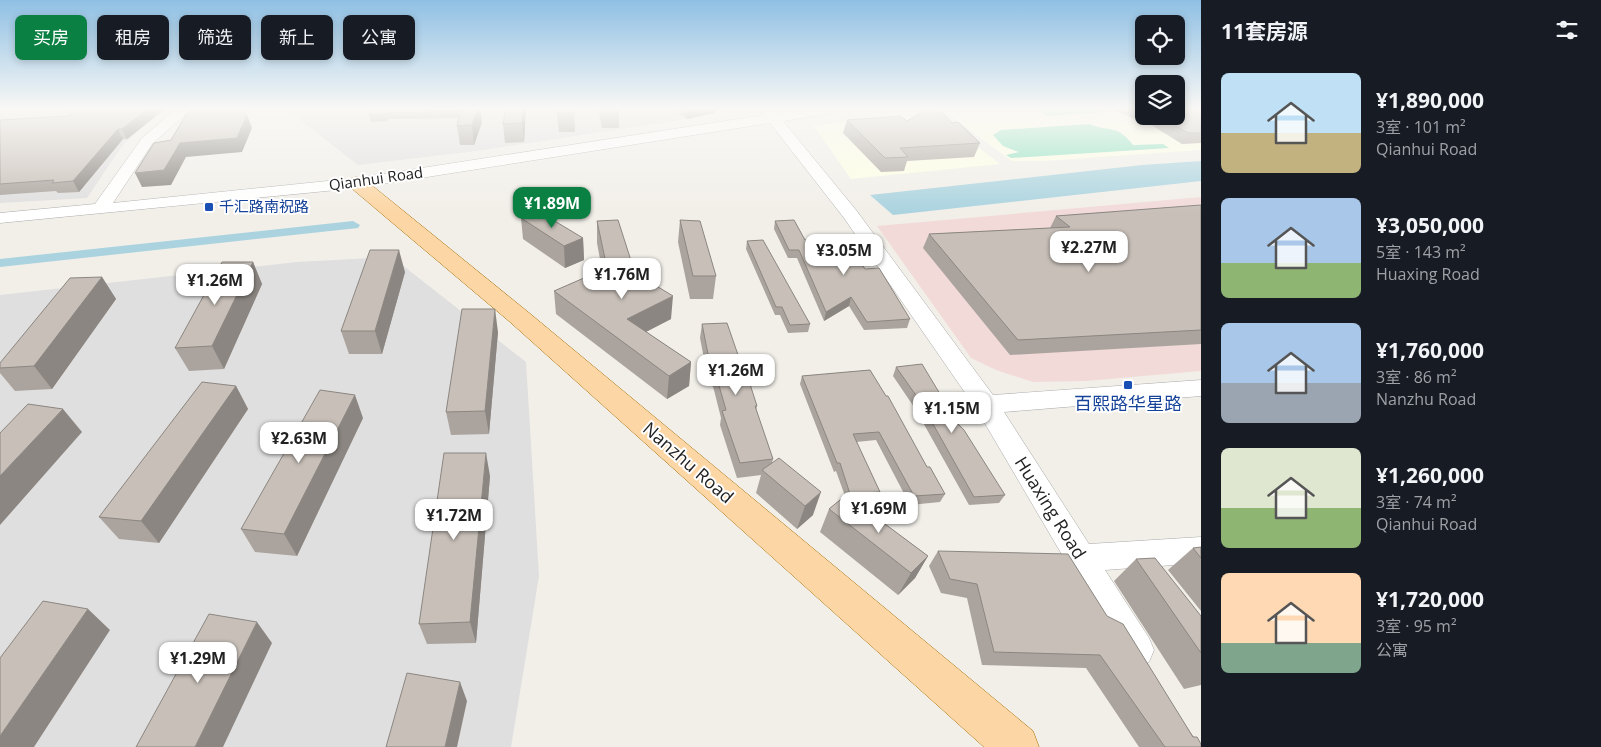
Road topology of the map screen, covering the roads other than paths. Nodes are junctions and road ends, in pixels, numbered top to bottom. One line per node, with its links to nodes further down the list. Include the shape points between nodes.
1 (146, 143): 5 (street)
2 (590, 143): 4 (street, Qianhui Road)
3 (794, 143): 8 (street, Huaxing Road, via 850,214)
4 (357, 183): 5 (street, Qianhui Road); 12 (main road, Nanzhu Road, via 518,317)
5 (100, 209): 6 (street, Qianhui Road)
6 (0, 218)
7 (1201, 388): 8 (street)
8 (986, 404): 10 (street, Huaxing Road)
9 (1201, 550): 10 (street)
10 (1080, 558): 11 (street, Huaxing Road)
11 (1151, 673)
12 (1017, 747)

